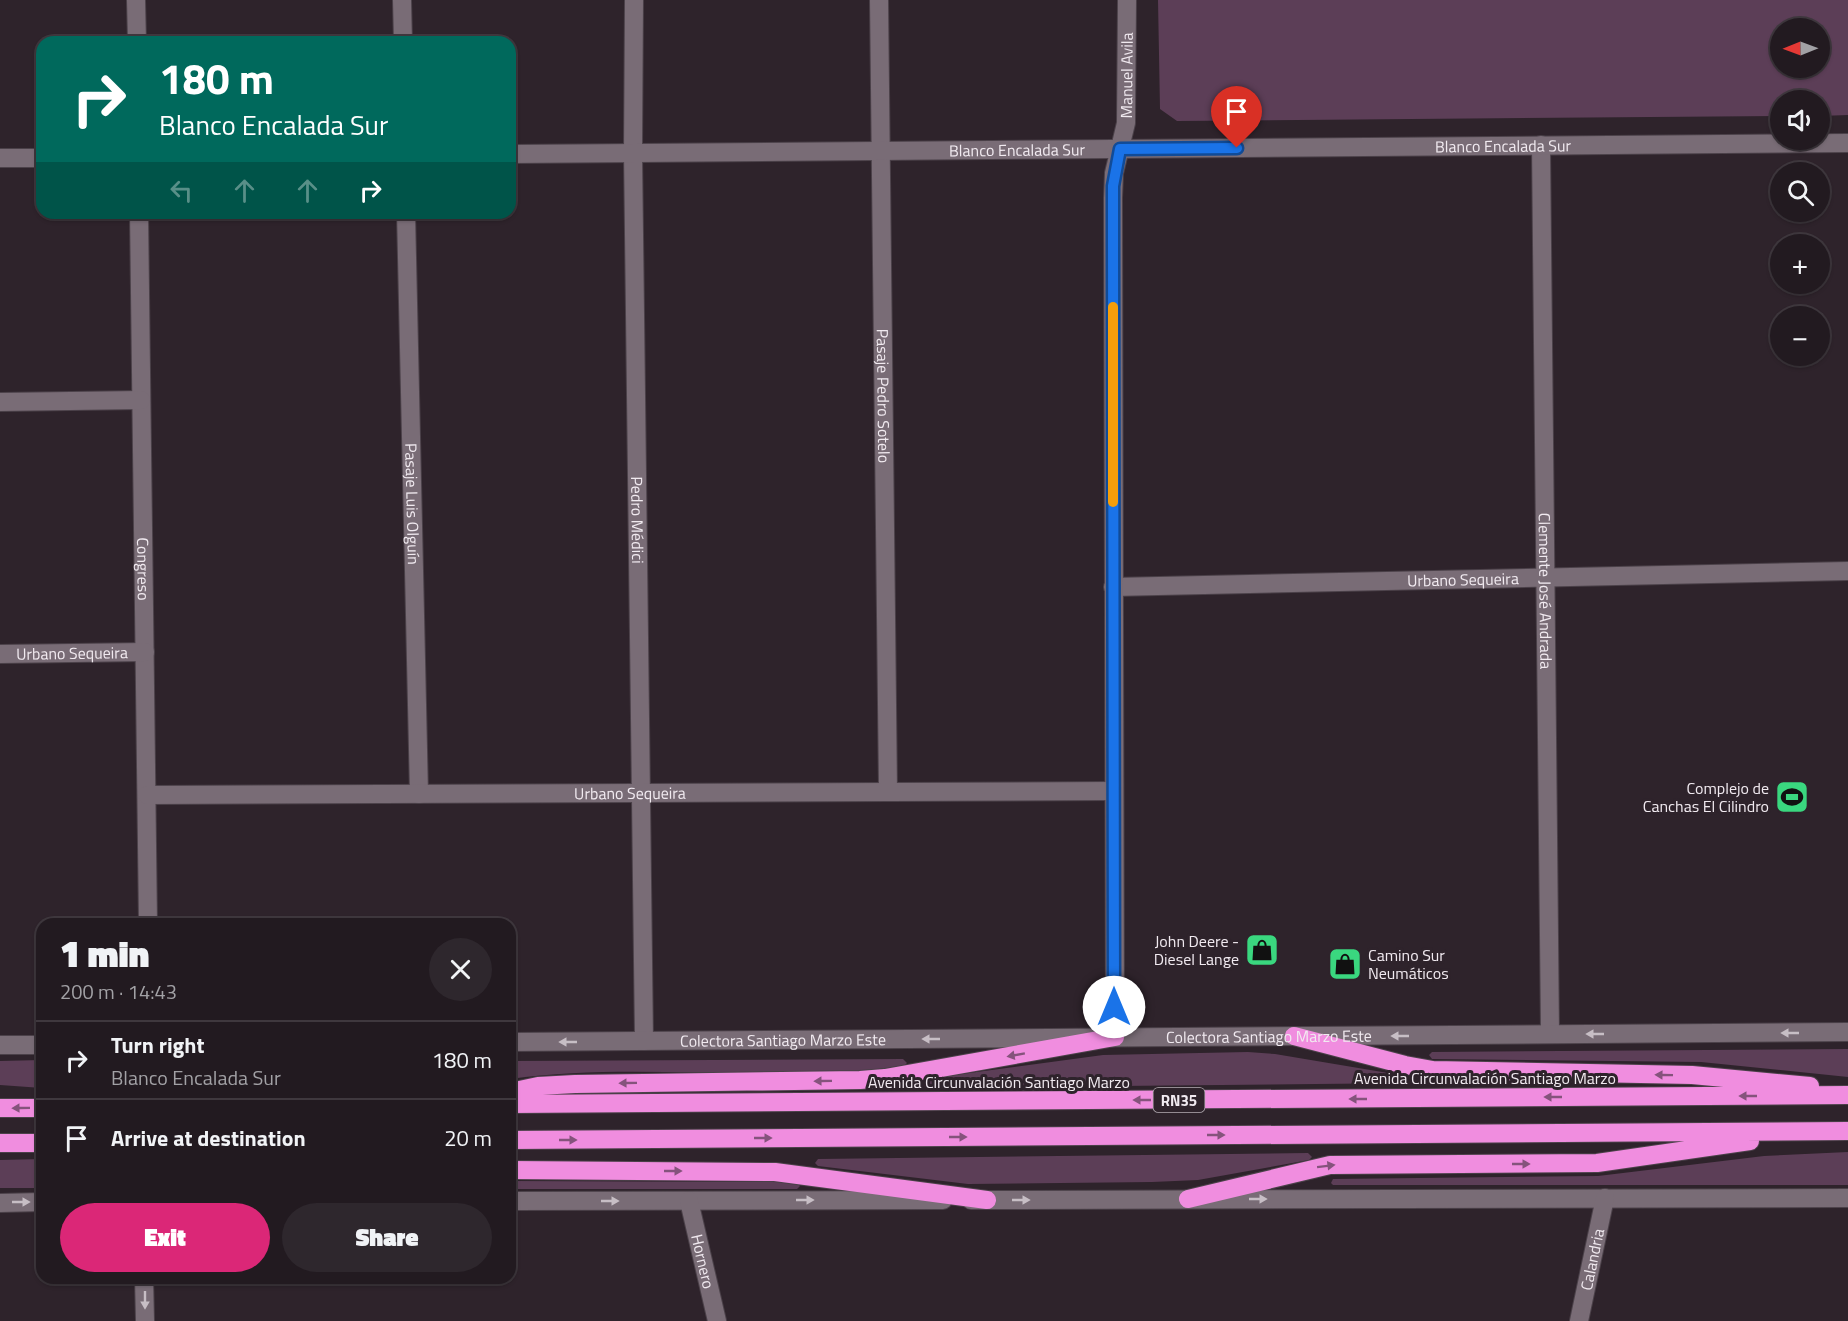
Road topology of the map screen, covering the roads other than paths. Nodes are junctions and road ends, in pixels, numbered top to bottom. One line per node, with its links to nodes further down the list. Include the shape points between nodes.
1 (136, 0): 6 (street)
2 (402, 0): 7 (street)
3 (634, 0): 12 (street, Pedro Médici)
4 (879, 0): 11 (street, Pasaje Pedro Sotelo)
5 (1128, 0): 10 (street, Manuel Avila, via 1126,123)
6 (136, 36)
7 (403, 36)
8 (1848, 143): 9 (street, Blanco Encalada Sur)
9 (1541, 145): 10 (street, Blanco Encalada Sur); 21 (street, Clemente José Andrada)
10 (1120, 149): 11 (street, Blanco Encalada Sur); 22 (street, Manuel Avila, via 1113,198)
11 (881, 151): 12 (street, Blanco Encalada Sur); 26 (street, Pasaje Pedro Sotelo)
12 (633, 153): 13 (street, Blanco Encalada Sur); 27 (street, Pedro Médici)
13 (516, 154)
14 (0, 158): 15 (street)
15 (36, 158)
16 (139, 219): 18 (street, Congreso)
17 (406, 219): 28 (street, Pasaje Luis Olguín)
18 (141, 400): 19 (street); 23 (street, Congreso)
19 (0, 402)
20 (1848, 571): 21 (street, Urbano Sequeira)
21 (1545, 578): 22 (street, Urbano Sequeira); 32 (street, Clemente José Andrada)
22 (1113, 587): 25 (street, Manuel Avila)
23 (145, 652): 24 (street, Urbano Sequeira); 29 (street, Congreso)
24 (0, 654)
25 (1114, 791): 26 (street, Urbano Sequeira); 34 (street, Manuel Avila)
26 (888, 792): 27 (street, Urbano Sequeira)
27 (641, 793): 28 (street, Urbano Sequeira); 35 (street, Pedro Médici)
28 (419, 794): 29 (street, Urbano Sequeira)
29 (147, 795): 30 (street, Congreso)
30 (148, 918)
31 (1848, 1032): 32 (street, Colectora Santiago Marzo Este, one-way to 32)
32 (1550, 1034): 33 (street, Colectora Santiago Marzo Este, one-way to 33)
33 (1294, 1036): 34 (street, Colectora Santiago Marzo Este); 39 (highway, one-way to 33, via 1692,1075 1448,1071 1412,1067)
34 (1115, 1037): 35 (street, Colectora Santiago Marzo Este, one-way to 35); 40 (highway, one-way to 40, via 872,1079 575,1084)
35 (644, 1041): 36 (street, Colectora Santiago Marzo Este, one-way to 36)
36 (516, 1042)
37 (0, 1045): 38 (street)
38 (36, 1045)
39 (1848, 1090)
40 (516, 1091)
41 (1848, 1095): 42 (highway, Avenida Circunvalación Santiago Marzo / RN35, one-way to 42)
42 (516, 1104)
43 (0, 1108): 44 (highway, one-way to 43)
44 (36, 1108)
45 (1811, 1131): 46 (highway, RN35); 47 (highway, RN35, one-way to 45); 53 (highway, one-way to 45, via 1330,1165 1604,1163)
46 (1848, 1131)
47 (516, 1140)
48 (0, 1143): 49 (highway)
49 (36, 1143)
50 (516, 1170): 54 (highway, one-way to 54, via 774,1172)
51 (1605, 1198): 52 (street); 53 (street, one-way to 51); 62 (street, Calandria)
52 (1848, 1198)
53 (1188, 1199): 54 (street, one-way to 53)
54 (987, 1200): 56 (street, one-way to 54)
55 (516, 1201): 56 (street, one-way to 56)
56 (689, 1201): 61 (street, Hornero)
57 (36, 1202): 58 (street, one-way to 57)
58 (0, 1203)
59 (144, 1284): 60 (street, one-way to 60)
60 (145, 1321)
61 (717, 1321)
62 (1579, 1321)

